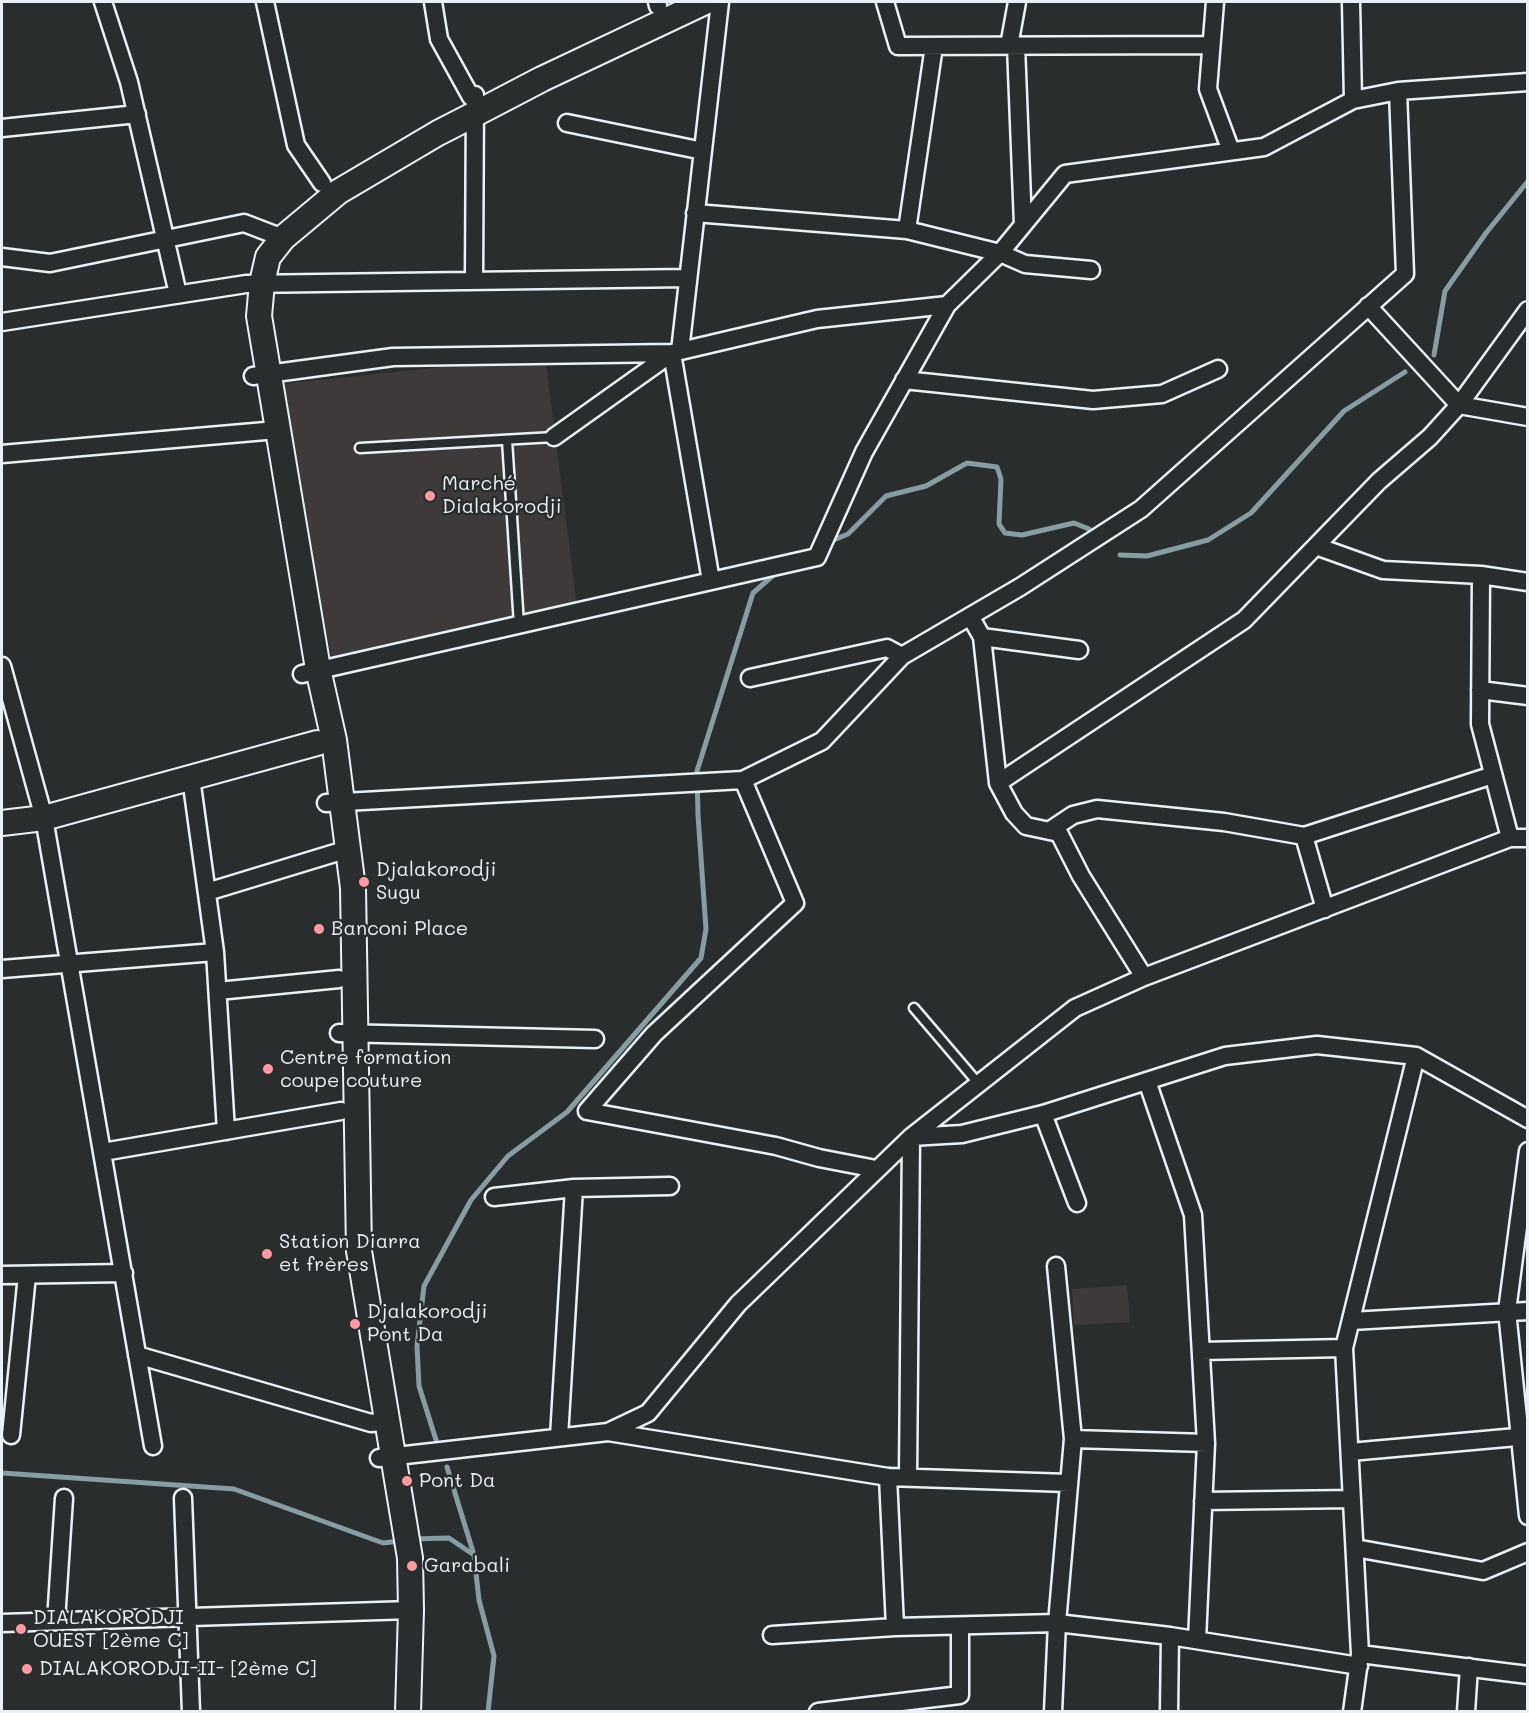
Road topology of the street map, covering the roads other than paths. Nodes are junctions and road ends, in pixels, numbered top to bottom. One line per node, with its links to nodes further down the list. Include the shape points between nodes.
1 (103, 2): 18 (street)
2 (265, 2): 23 (street, via 296,146)
3 (434, 2): 17 (street, via 439,39)
4 (705, 2): 17 (main road, via 542,79)
5 (720, 2): 22 (street)
6 (885, 2): 12 (street, via 898,46)
7 (1017, 2): 13 (street)
8 (1215, 2): 11 (street)
9 (1351, 2): 16 (street)
10 (660, 3): 17 (main road)
11 (1211, 45): 13 (street); 21 (street, via 1208,89)
12 (934, 46): 13 (street); 26 (street)
13 (1013, 46): 25 (street)
14 (1527, 82): 15 (street)
15 (1398, 91): 16 (street); 37 (street, via 1405,274)
16 (1353, 100): 21 (street, via 1264,147)
17 (474, 102): 23 (main road, via 430,119); 27 (main road, via 438,133 338,192); 33 (street)
18 (137, 114): 20 (street); 28 (street)
19 (567, 123): 22 (street)
20 (2, 128)
21 (1232, 151): 25 (street, via 1065,174)
22 (703, 152): 24 (street)
23 (322, 183): 27 (main road)
24 (695, 213): 26 (street); 32 (street)
25 (1023, 225): 29 (street)
26 (907, 230): 29 (street)
27 (275, 235): 28 (street, via 244,223); 34 (main road)
28 (167, 239): 30 (street, via 50,263); 35 (street)
29 (1000, 253): 31 (street, via 1025,264); 36 (street)
30 (2, 257)
31 (1091, 270)
32 (688, 278): 33 (street); 40 (street)
33 (474, 281): 34 (street)
34 (254, 284): 35 (street); 42 (main road)
35 (178, 294): 39 (street)
36 (946, 305): 40 (street, via 817,319); 43 (street)
37 (1368, 306): 44 (street); 55 (street, via 1141,509)
38 (1527, 310): 44 (street)
39 (2, 322)
40 (676, 352): 42 (street, via 393,357); 47 (street); 53 (street)
41 (1218, 369): 43 (street, via 1162,394 1093,400)
42 (261, 375): 46 (main road)
43 (904, 380): 53 (street, via 864,452 817,557)
44 (1459, 405): 45 (street); 51 (street)
45 (1527, 417)
46 (270, 430): 50 (street); 61 (main road)
47 (554, 437): 48 (lane)
48 (507, 440): 49 (lane); 56 (lane)
49 (360, 448)
50 (2, 454)
51 (1316, 546): 52 (street, via 1383,570); 69 (street, via 1244,620)
52 (1481, 575): 54 (street); 63 (street)
53 (711, 581): 56 (street)
54 (1527, 582)
55 (970, 616): 57 (street); 59 (street)
56 (519, 626): 61 (street)
57 (982, 637): 58 (street); 69 (street)
58 (1079, 650)
59 (902, 656): 62 (street, via 886,648); 68 (street, via 822,741)
60 (2, 666): 71 (street)
61 (310, 671): 65 (main road)
62 (750, 678)
63 (1480, 690): 64 (street); 66 (street, via 1480,724)
64 (1527, 696)
65 (325, 742): 67 (main road); 70 (main road)
66 (1493, 775): 74 (street); 75 (street)
67 (191, 778): 71 (main road); 78 (street)
68 (744, 780): 70 (street); 99 (street, via 795,903 654,1034 587,1111)
69 (998, 783): 73 (street, via 1026,826)
70 (334, 803): 77 (main road)
71 (44, 818): 72 (main road); 81 (street)
72 (2, 823)
73 (1049, 831): 74 (street, via 1073,815 1097,810 1224,822); 83 (street, via 1059,833)
74 (1304, 836): 79 (street)
75 (1510, 838): 76 (street); 79 (street)
76 (1527, 838)
77 (340, 852): 78 (street); 84 (main road); 87 (main road, via 353,888)
78 (207, 892): 80 (street)
79 (1325, 909): 83 (street)
80 (216, 952): 81 (street); 85 (street)
81 (71, 964): 82 (street); 98 (street)
82 (2, 969)
83 (1144, 977): 91 (street, via 1075,1008)
84 (339, 980): 85 (street); 87 (main road)
85 (218, 991): 95 (street)
86 (914, 1008): 91 (lane)
87 (348, 1033): 88 (street); 92 (main road); 114 (main road, via 359,1251)
88 (595, 1039)
89 (1416, 1056): 90 (street, via 1317,1045 1225,1056); 94 (street); 110 (street)
90 (1147, 1080): 93 (street); 112 (street, via 1193,1215)
91 (978, 1083): 96 (street)
92 (341, 1111): 95 (street); 114 (main road, via 343,1253)
93 (1043, 1114): 96 (street, via 962,1134); 103 (street)
94 (1527, 1119)
95 (226, 1131): 98 (street)
96 (911, 1137): 99 (street); 125 (street)
97 (1527, 1151): 108 (street)
98 (103, 1152): 105 (street)
99 (876, 1169): 115 (street, via 738,1304 648,1413)
100 (670, 1186): 101 (street)
101 (574, 1188): 102 (street); 118 (street)
102 (494, 1197)
103 (1077, 1203)
104 (1056, 1266): 119 (street)
105 (124, 1273): 107 (street); 113 (street)
106 (2, 1275): 107 (street)
107 (27, 1275): 116 (street)
108 (1507, 1311): 109 (street); 110 (street); 117 (street)
109 (1527, 1311)
110 (1351, 1321): 111 (street)
111 (1344, 1348): 112 (street); 122 (street)
112 (1201, 1351): 120 (street)
113 (138, 1355): 114 (street); 121 (street)
114 (380, 1422): 123 (main road)
115 (608, 1432): 118 (street); 124 (street)
116 (11, 1435)
117 (1523, 1436): 122 (street); 131 (street)
118 (559, 1437): 123 (street)
119 (1073, 1439): 120 (street); 126 (street)
120 (1206, 1443): 130 (street)
121 (153, 1446)
122 (1350, 1452): 129 (street)
123 (386, 1456): 134 (main road, via 404,1558)
124 (888, 1477): 125 (street); 140 (street)
125 (908, 1478): 126 (street)
126 (1068, 1482): 138 (street)
127 (183, 1497): 135 (street)
128 (64, 1498): 136 (street)
129 (1352, 1499): 130 (street); 132 (street)
130 (1203, 1500): 143 (street)
131 (1527, 1516)
132 (1355, 1548): 133 (street, via 1483,1571); 144 (street)
133 (1527, 1551)
134 (405, 1610): 135 (street); 148 (main road); 149 (main road)
135 (188, 1617): 136 (street); 147 (street)
136 (56, 1621): 137 (street)
137 (2, 1623)
138 (1057, 1623): 139 (street); 142 (street); 151 (street)
139 (960, 1626): 140 (street); 150 (street, via 960,1695)
140 (895, 1627): 141 (street)
141 (772, 1635)
142 (1170, 1636): 143 (street); 152 (street)
143 (1197, 1640): 144 (street)
144 (1359, 1660): 145 (street); 153 (street)
145 (1469, 1668): 146 (street); 154 (street)
146 (1527, 1675)
147 (191, 1712)
148 (398, 1712)
149 (408, 1712)
150 (818, 1712)
151 (1053, 1712)
152 (1169, 1712)
153 (1352, 1712)
154 (1466, 1712)

